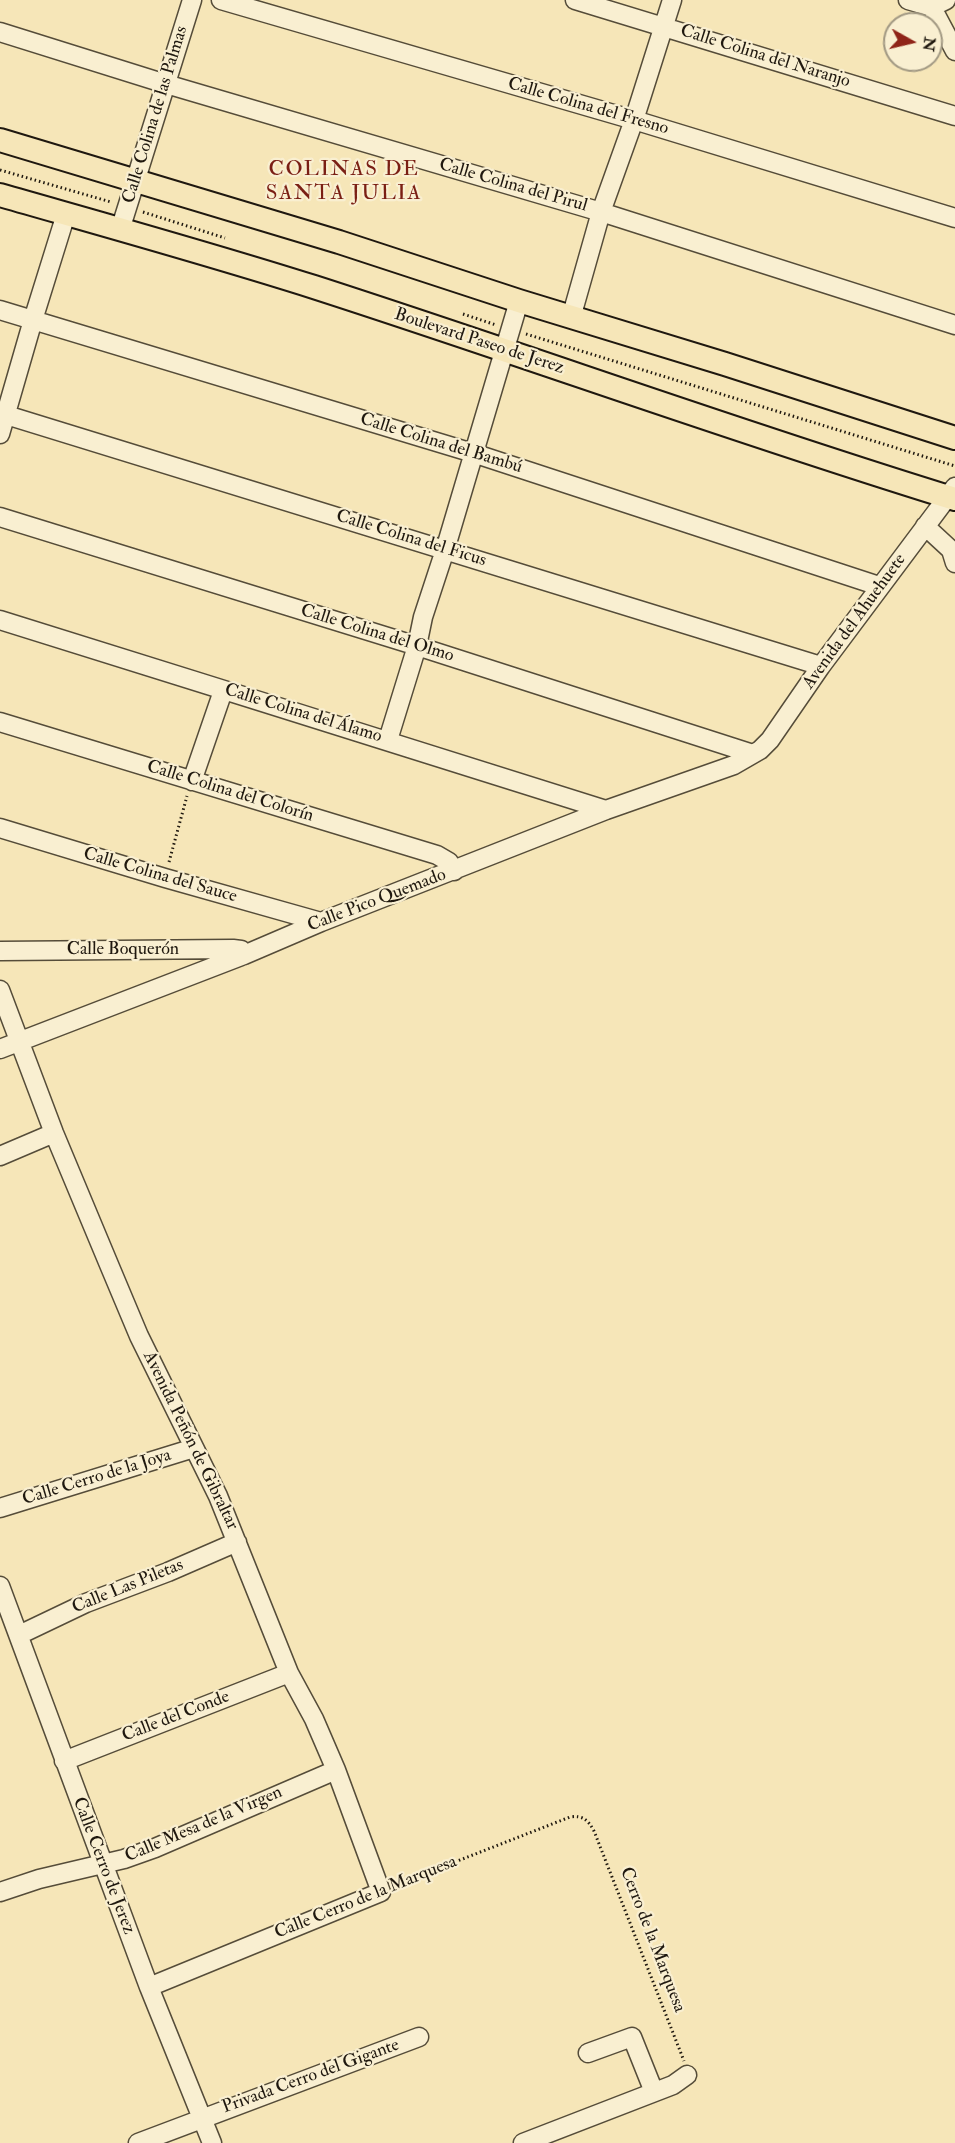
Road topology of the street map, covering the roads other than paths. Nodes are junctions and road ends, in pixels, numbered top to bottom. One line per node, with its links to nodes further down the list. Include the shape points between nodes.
1 (192, 0): 10 (street, Calle Colina de las Palmas)
2 (221, 0): 12 (street, Calle Colina del Fresno)
3 (575, 0): 7 (street, Calle Colina del Naranjo)
4 (672, 0): 7 (street)
5 (908, 0): 6 (street)
6 (935, 2): 9 (street)
7 (664, 26): 11 (street, Calle Colina del Naranjo); 12 (street)
8 (0, 32): 10 (street, Calle Colina del Pirul)
9 (955, 51)
10 (166, 84): 14 (street, Calle Colina de las Palmas); 16 (street, Calle Colina del Pirul)
11 (955, 116)
12 (634, 120): 16 (street); 18 (street, Calle Colina del Fresno)
13 (0, 140): 14 (main road)
14 (135, 180): 19 (street, Calle Colina de las Palmas); 20 (main road)
15 (0, 195): 17 (main road, Boulevard Paseo de Jerez)
16 (601, 212): 22 (street); 24 (street, Calle Colina del Pirul)
17 (66, 214): 19 (main road, Boulevard Paseo de Jerez); 23 (street)
18 (955, 218)
19 (120, 230): 25 (main road, Boulevard Paseo de Jerez)
20 (519, 301): 22 (main road); 25 (street)
21 (0, 310): 23 (street, Calle Colina del Bambú)
22 (571, 318): 28 (main road)
23 (33, 320): 26 (street); 29 (street, Calle Colina del Bambú)
24 (955, 325)
25 (507, 339): 29 (street); 30 (main road, Boulevard Paseo de Jerez, via 792,448)
26 (3, 414): 27 (street); 33 (street, Calle Colina del Ficus)
27 (0, 434)
28 (955, 438)
29 (473, 453): 33 (street); 35 (street, Calle Colina del Bambú)
30 (953, 494): 32 (street, Avenida del Ahuehuete)
31 (0, 517): 37 (street, Calle Colina del Olmo)
32 (925, 526): 34 (street, via 951,550); 35 (street, Avenida del Ahuehuete)
33 (445, 550): 37 (street); 38 (street, Calle Colina del Ficus)
34 (955, 563)
35 (879, 586): 38 (street, Avenida del Ahuehuete)
36 (0, 620): 39 (street, Calle Colina del Álamo)
37 (417, 646): 41 (street); 42 (street, Calle Colina del Olmo)
38 (821, 666): 42 (street, Avenida del Ahuehuete, via 770,740)
39 (223, 691): 41 (street, Calle Colina del Álamo); 43 (street)
40 (0, 722): 43 (street, Calle Colina del Colorín)
41 (388, 740): 44 (street, Calle Colina del Álamo)
42 (753, 754): 44 (street, Calle Pico Quemado, via 734,765)
43 (192, 781): 46 (street, Calle Colina del Colorín, via 436,855 449,862)
44 (606, 810): 46 (street, Calle Pico Quemado)
45 (0, 828): 47 (street, Calle Colina del Sauce)
46 (454, 871): 47 (street, Calle Pico Quemado)
47 (321, 922): 49 (street, Calle Pico Quemado)
48 (0, 951): 49 (street, Calle Boquerón, via 233,949)
49 (244, 955): 51 (street, Calle Pico Quemado)
50 (0, 990): 51 (street, Avenida Peñón de Gibraltar)
51 (20, 1041): 52 (street, Calle Pico Quemado); 53 (street, Avenida Peñón de Gibraltar)
52 (0, 1048)
53 (54, 1133): 54 (street); 55 (street, Avenida Peñón de Gibraltar, via 139,1336)
54 (0, 1156)
55 (195, 1448): 56 (street, Calle Cerro de la Joya); 57 (street, Avenida Peñón de Gibraltar)
56 (0, 1508)
57 (237, 1542): 59 (street, Calle Las Piletas, via 86,1603); 60 (street, Avenida Peñón de Gibraltar)
58 (0, 1586): 59 (street, Calle Cerro de Jerez)
59 (19, 1635): 61 (street, Calle Cerro de Jerez)
60 (289, 1673): 61 (street, Calle del Conde); 62 (street, Avenida Peñón de Gibraltar)
61 (64, 1761): 63 (street, Calle Cerro de Jerez)
62 (336, 1770): 63 (street, Calle Mesa de la Virgen, via 155,1848); 65 (street, Avenida Peñón de Gibraltar)
63 (104, 1865): 64 (street, Calle Mesa de la Virgen); 66 (street, Calle Cerro de Jerez)
64 (0, 1892)
65 (381, 1892): 66 (street, Calle Cerro de la Marquesa)
66 (149, 1987): 71 (street, Calle Cerro de Jerez)
67 (419, 2037): 71 (street, Privada Cerro del Gigante)
68 (588, 2053): 70 (street, via 632,2037)
69 (687, 2075): 70 (street, via 680,2082)
70 (654, 2092): 74 (street)
71 (203, 2117): 72 (street, Privada Cerro del Gigante); 73 (street, Calle Cerro de Jerez)
72 (138, 2143)
73 (212, 2143)
74 (523, 2143)

